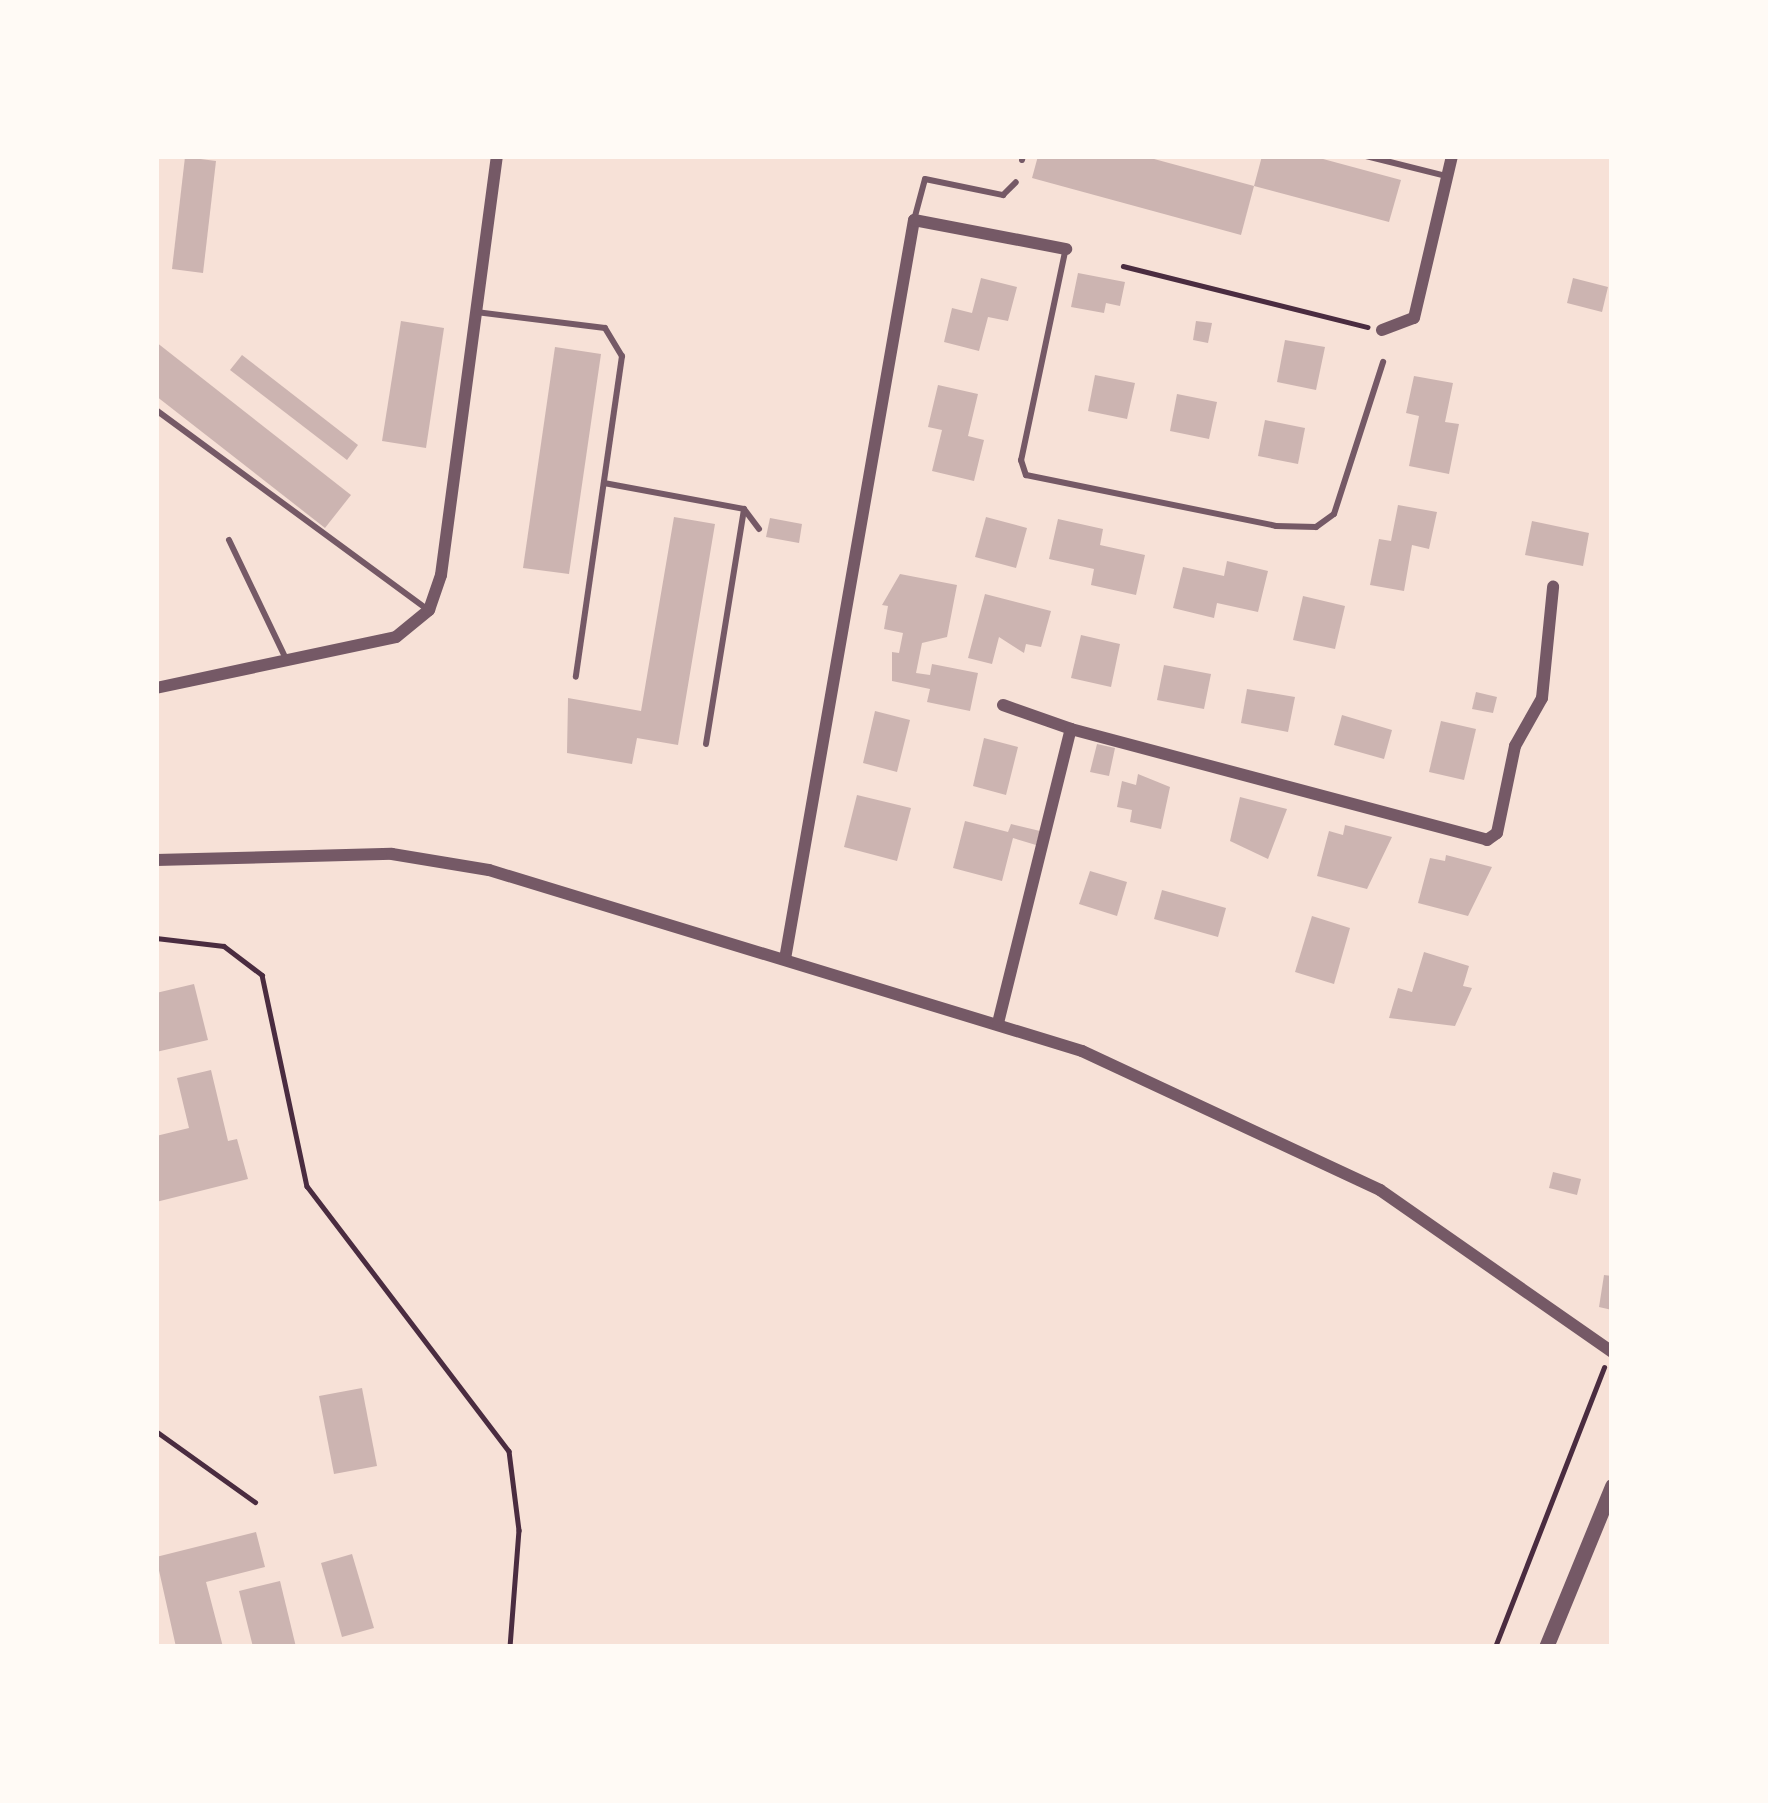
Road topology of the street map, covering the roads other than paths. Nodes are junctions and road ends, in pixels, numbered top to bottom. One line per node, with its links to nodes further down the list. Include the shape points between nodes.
1 (497, 156): 10 (street)
2 (1191, 156): 3 (lane)
3 (1225, 156)
4 (1366, 156): 6 (lane)
5 (1452, 156): 6 (street)
6 (1447, 176): 11 (street, via 1414,318)
7 (1016, 182): 8 (lane, via 1003,195 922,180)
8 (914, 220): 9 (street); 27 (street)
9 (1066, 248): 12 (lane, via 1021,460 1026,475 1276,526 1325,524)
10 (473, 311): 14 (lane, via 587,323 616,338 622,356); 19 (street, via 441,574)
11 (1382, 330)
12 (1383, 362)
13 (156, 410): 19 (lane)
14 (604, 484): 15 (lane); 21 (lane)
15 (744, 509): 16 (lane); 25 (lane)
16 (759, 529)
17 (229, 540): 20 (lane)
18 (1553, 587): 24 (street, via 1542,698 1516,746 1497,833 1487,839)
19 (429, 610): 20 (street, via 396,637)
20 (286, 659): 22 (street)
21 (576, 677)
22 (156, 688)
23 (1003, 705): 24 (street)
24 (1071, 729): 28 (street)
25 (706, 744)
26 (156, 860): 27 (street, via 392,854 489,870)
27 (785, 959): 28 (street)
28 (998, 1023): 29 (street, via 1082,1051 1380,1190)
29 (1611, 1352)
30 (1612, 1486): 31 (street)
31 (1546, 1647)

